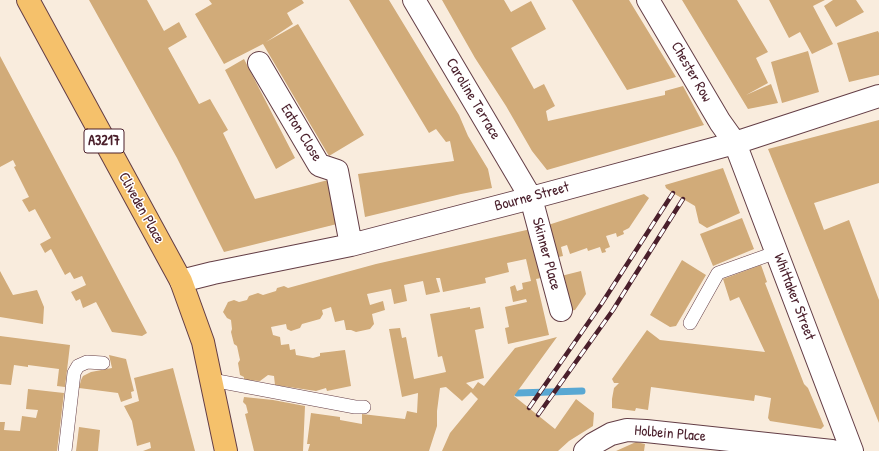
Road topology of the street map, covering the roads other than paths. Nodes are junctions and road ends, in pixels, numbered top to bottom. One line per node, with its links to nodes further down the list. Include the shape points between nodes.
1 (28, 0): 10 (main road, Cliveden Place / A3217)
2 (414, 0): 7 (street, Caroline Terrace)
3 (648, 0): 6 (street, Chester Row)
4 (259, 63): 8 (street, Eaton Close, via 319,165 337,171)
5 (879, 96): 6 (street, Bourne Street)
6 (735, 143): 7 (street, Bourne Street); 9 (street, Whittaker Street)
7 (532, 198): 8 (street, Bourne Street); 11 (street, Skinner Place)
8 (352, 245): 10 (street, Bourne Street, via 213,272)
9 (777, 252): 12 (lane, via 718,274); 20 (street, Whittaker Street)
10 (181, 281): 14 (main road, Cliveden Place / A3217, via 197,325)
11 (561, 310)
12 (690, 323)
13 (103, 363): 16 (lane, via 87,362 78,366 74,373)
14 (212, 380): 15 (lane); 17 (main road, A3217)
15 (364, 407)
16 (65, 451)
17 (226, 451)
18 (585, 451): 19 (street, Holbein Place, via 611,434 627,430)
19 (832, 451)
20 (852, 451)

